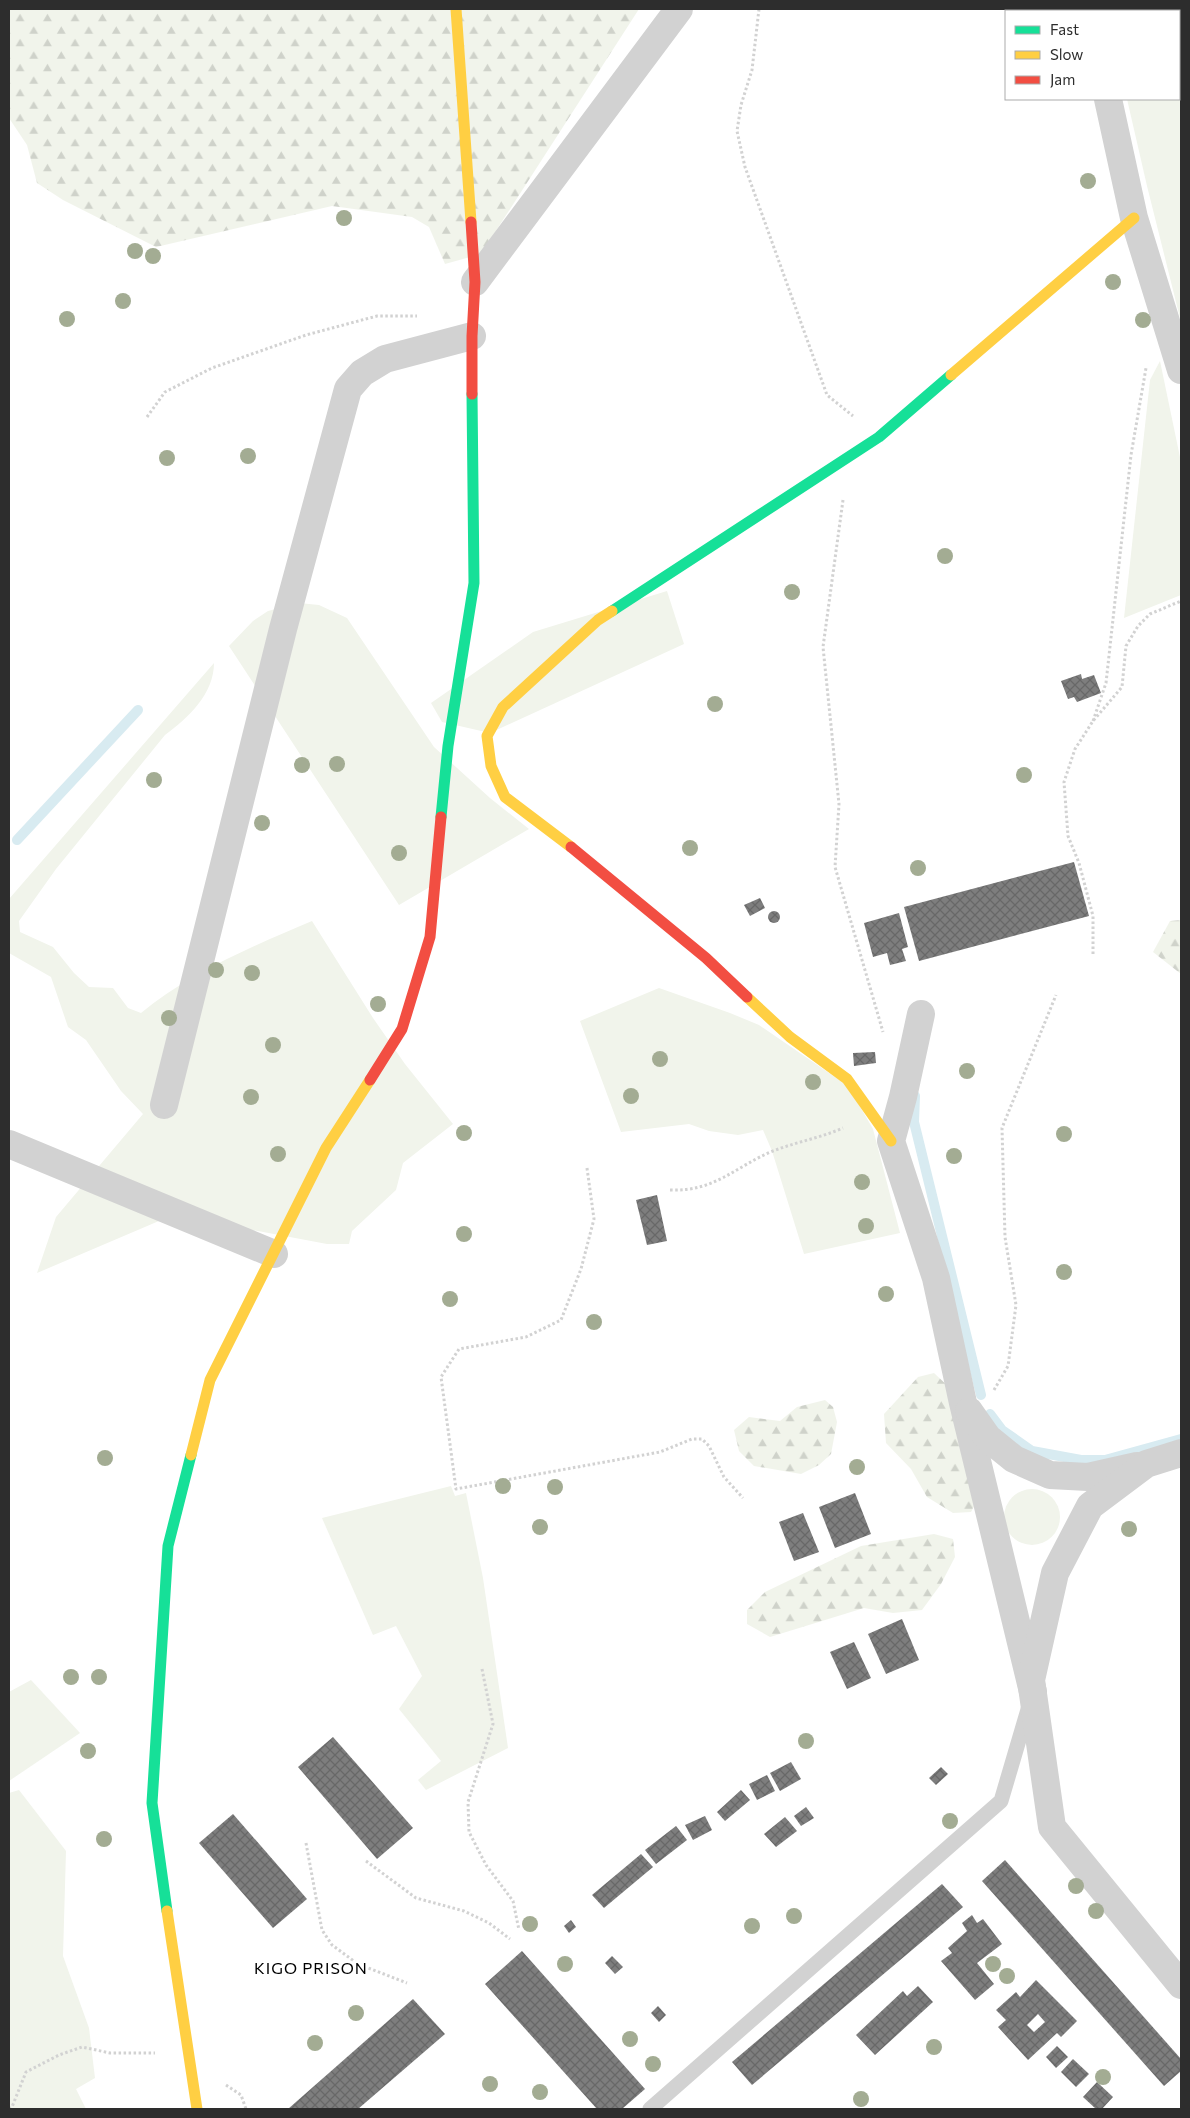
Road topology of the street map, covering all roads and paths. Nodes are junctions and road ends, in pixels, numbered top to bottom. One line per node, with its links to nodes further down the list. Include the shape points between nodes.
1 (456, 9): 6 (street)
2 (679, 9): 6 (street)
3 (759, 9): 11 (path, via 752,70 737,131 745,167 827,395)
4 (1108, 100): 5 (street)
5 (1134, 218): 9 (street); 11 (street)
6 (475, 282): 7 (street)
7 (462, 338): 10 (path, via 420,316 377,316 306,335 212,368 165,392); 19 (street, via 385,359 362,373 348,389 283,629); 25 (street, via 474,582 448,746 430,937 402,1029 326,1148)
8 (1146, 362): 14 (path, via 1131,455 1109,666)
9 (1181, 370)
10 (147, 416)
11 (879, 437): 20 (street, via 598,620 503,707 488,736 491,766 505,797 706,958 790,1037 847,1079)
12 (847, 492): 18 (path, via 843,500 823,647 839,804 835,867)
13 (1181, 601): 14 (path, via 1150,614 1138,626 1126,646 1122,687)
14 (1093, 721): 15 (path, via 1075,749 1064,782 1068,836 1093,916)
15 (1093, 954)
16 (1056, 995): 26 (path, via 1002,1128 1005,1237 1016,1305 1008,1366)
17 (921, 1014): 21 (street)
18 (883, 1033)
19 (164, 1105)
20 (873, 1115): 21 (street); 24 (path, via 772,1152 730,1176 688,1191)
21 (891, 1140): 26 (street, via 936,1278)
22 (9, 1144): 25 (street)
23 (587, 1168): 29 (path, via 594,1219 581,1269 561,1320 526,1336 459,1349 441,1377 456,1489 660,1452 692,1439 702,1439 709,1446 724,1477)
24 (670, 1190)
25 (274, 1254): 38 (street, via 210,1380 168,1546 152,1804)
26 (970, 1412): 28 (street, via 988,1438 1014,1459 1050,1476 1088,1477); 31 (street)
27 (1181, 1453): 28 (street)
28 (1146, 1464): 31 (street, via 1090,1506 1055,1573 1031,1680)
29 (743, 1498)
30 (482, 1669): 34 (path, via 493,1724 468,1802 469,1832 486,1864 513,1901)
31 (1033, 1692): 37 (street, via 1052,1827); 42 (lane, via 1000,1801)
32 (306, 1843): 36 (path, via 322,1930 332,1945 358,1964)
33 (366, 1860): 35 (path, via 416,1898 464,1911 489,1923)
34 (519, 1930)
35 (510, 1939)
36 (407, 1983)
37 (1181, 1985)
38 (189, 2065): 39 (path, via 153,2052 110,2053 82,2047 26,2072); 40 (street); 41 (path, via 203,2069 241,2095)
39 (9, 2109)
40 (197, 2109)
41 (246, 2109)
42 (650, 2109)

